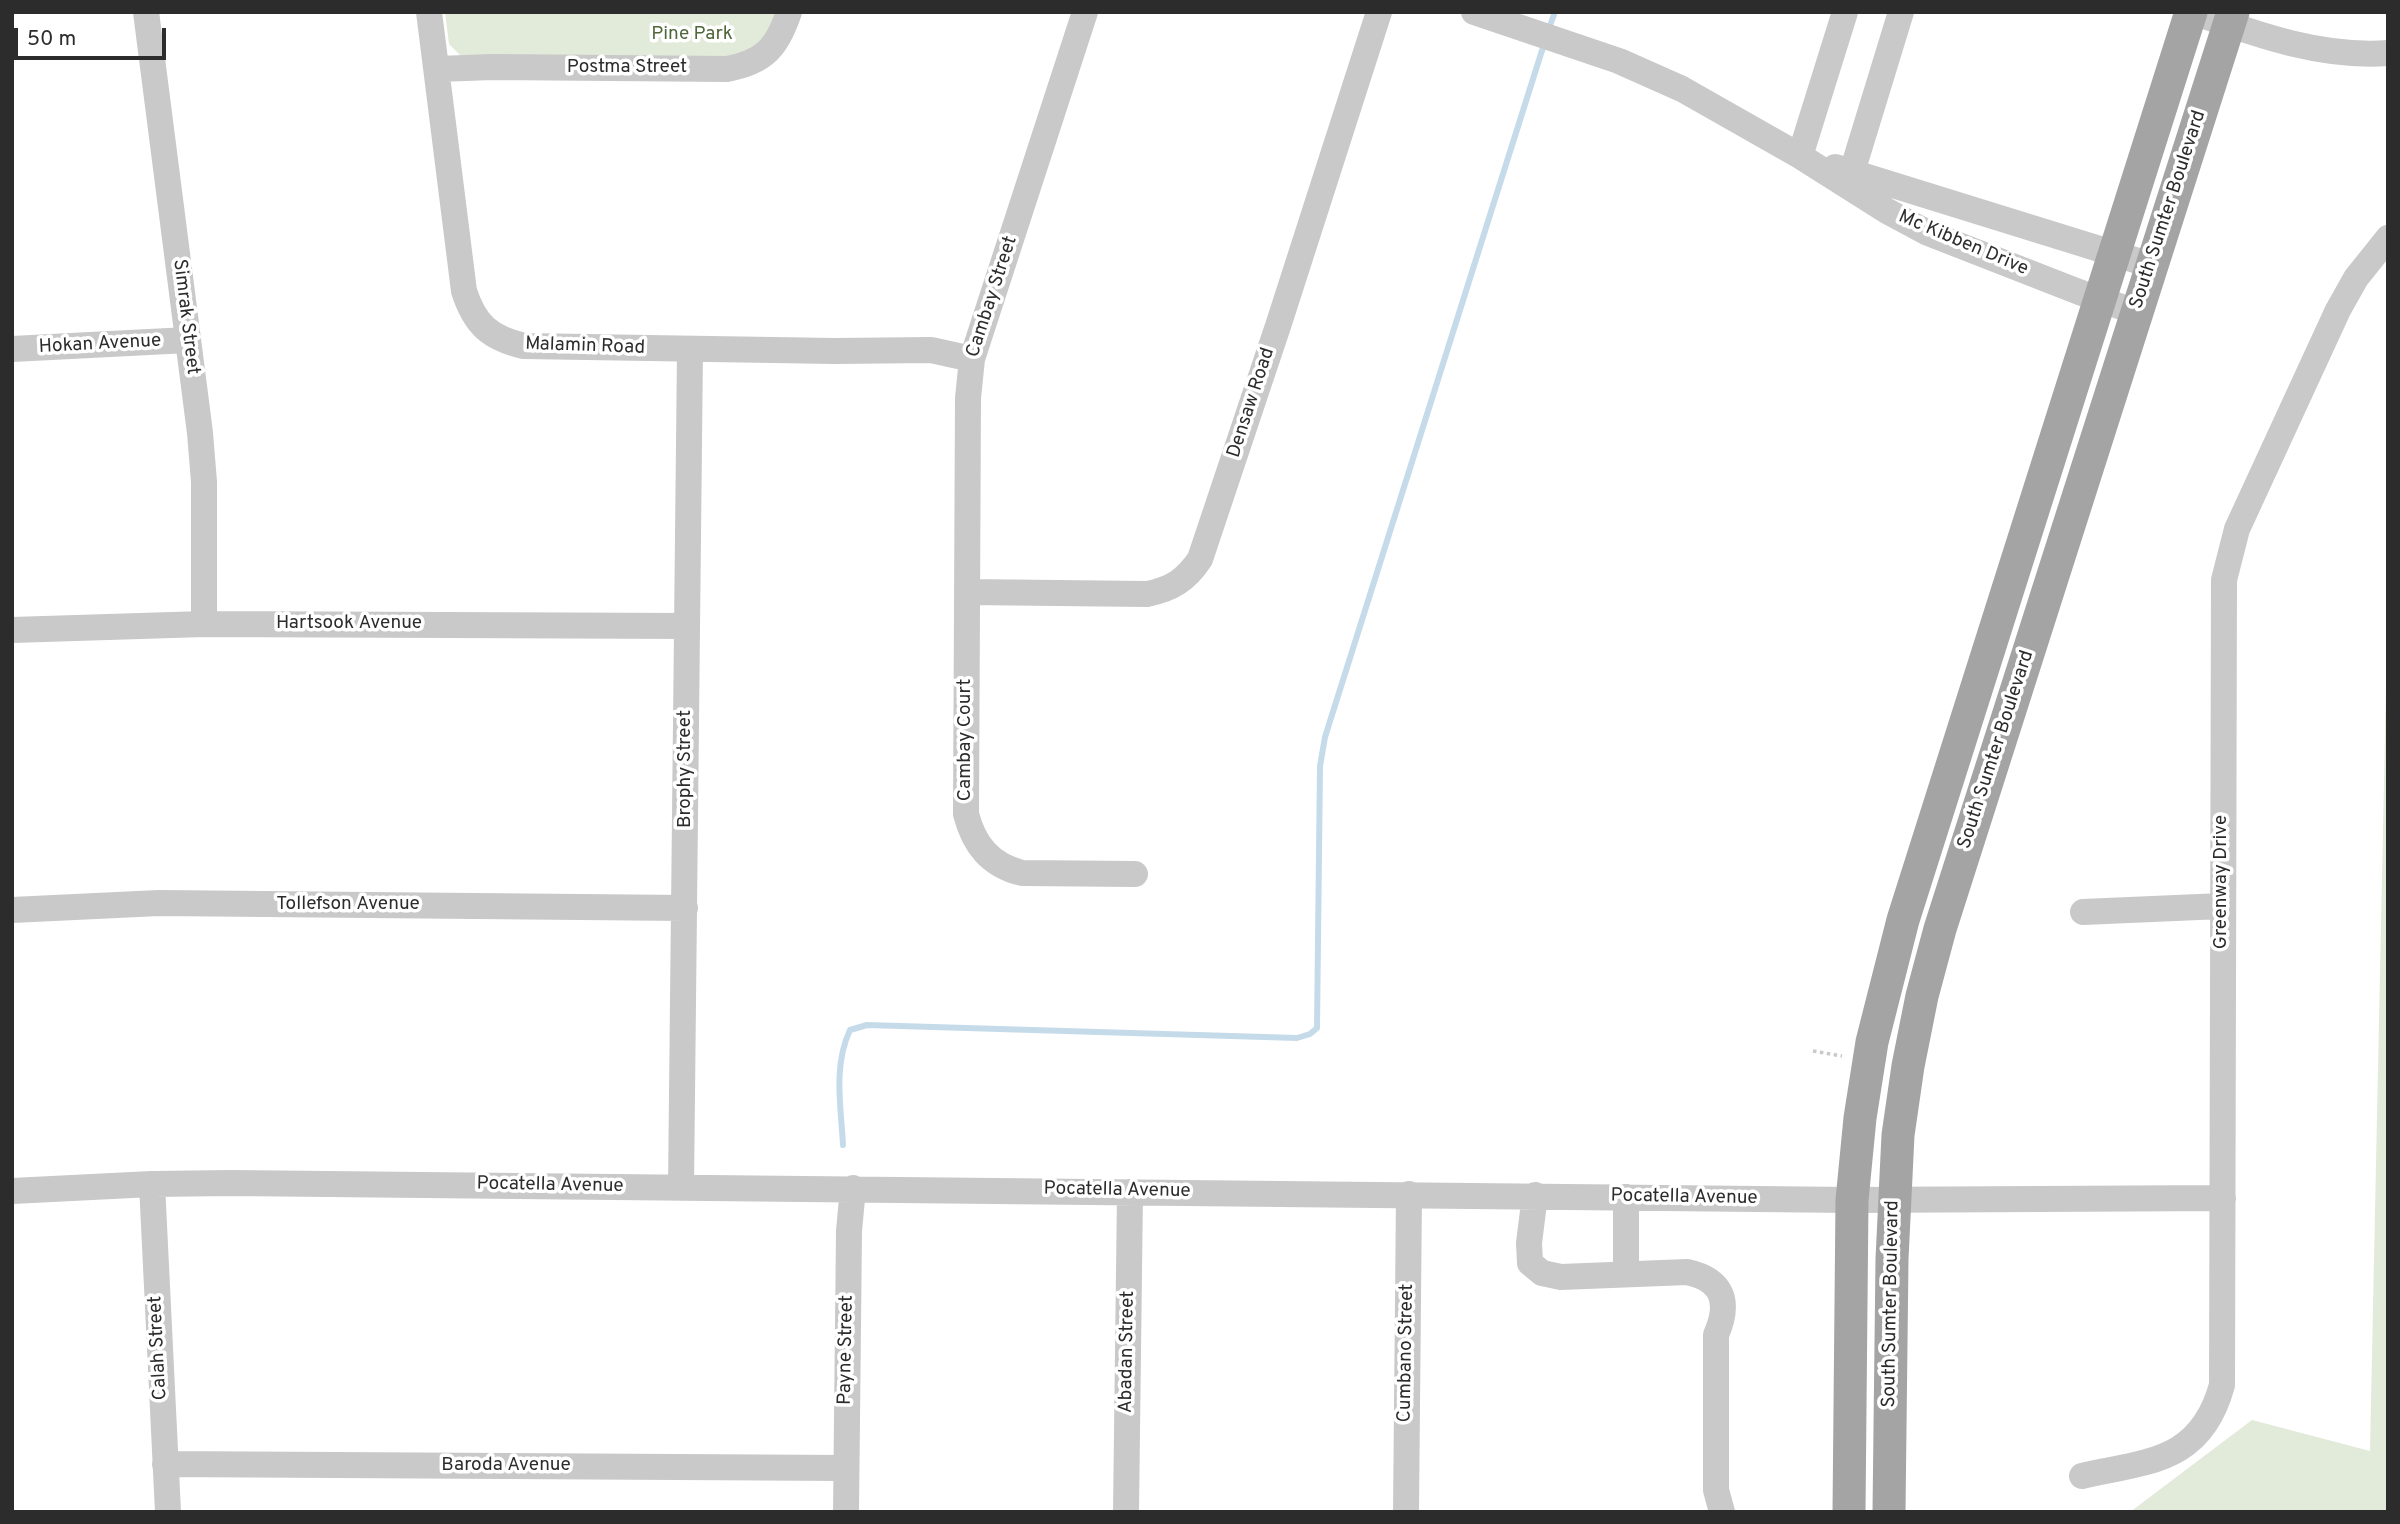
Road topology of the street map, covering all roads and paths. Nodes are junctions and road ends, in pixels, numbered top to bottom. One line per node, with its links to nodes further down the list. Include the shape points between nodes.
1 (146, 12): 20 (street, Simrak Street)
2 (429, 12): 12 (street, Malamin Road)
3 (789, 12): 12 (street, Postma Street, via 774,45 761,58 727,69)
4 (1085, 12): 23 (street, Cambay Street)
5 (1378, 12): 24 (street, Densaw Road, via 1209,533 1191,573 1177,585 1147,594)
6 (1474, 12): 13 (street, Mc Kibben Drive, via 1619,61 1682,89)
7 (1845, 12): 13 (street)
8 (1901, 12): 14 (street)
9 (2192, 12): 10 (street); 16 (main road, South Sumter Boulevard)
10 (2231, 18): 11 (street, via 2303,46); 17 (main road, South Sumter Boulevard)
11 (2388, 53)
12 (437, 69): 22 (street, Malamin Road, via 464,291 480,324 506,342 524,346)
13 (1800, 156): 14 (street, Mc Kibben Drive); 18 (street, Mc Kibben Drive, via 1928,233)
14 (1852, 172): 16 (street, Mc Kibben Drive)
15 (2388, 238): 29 (street, Greenway Drive, via 2338,310 2237,529 2225,566)
16 (2114, 254): 17 (street, Mc Kibben Drive); 18 (main road, South Sumter Boulevard)
17 (2151, 265): 19 (main road, South Sumter Boulevard)
18 (2100, 299): 19 (street, Mc Kibben Drive); 34 (main road, South Sumter Boulevard, via 1903,920)
19 (2136, 312): 45 (main road, South Sumter Boulevard, via 1922,996 1898,1135)
20 (188, 340): 21 (street, Hokan Avenue); 25 (street, Simrak Street, via 204,482)
21 (12, 349)
22 (690, 350): 23 (street, Malamin Road, via 931,350); 26 (street, Brophy Street)
23 (972, 359): 24 (street, Cambay Street)
24 (967, 592): 28 (street, Cambay Court, via 966,814 982,851 998,864 1022,873)
25 (204, 624): 26 (street, Hartsook Avenue); 27 (street, Hartsook Avenue)
26 (687, 626): 30 (street, Brophy Street)
27 (12, 630)
28 (1135, 874)
29 (2222, 906): 32 (street); 43 (street, Greenway Drive)
30 (685, 908): 31 (street, Tollefson Avenue, via 159,904); 36 (street, Brophy Street)
31 (12, 910)
32 (2083, 912)
33 (1813, 1051): 34 (path)
34 (1868, 1060): 44 (main road, South Sumter Boulevard)
35 (152, 1184): 36 (street, Pocatella Avenue); 38 (street, Pocatella Avenue); 47 (street, Calah Street)
36 (681, 1187): 37 (street, Pocatella Avenue)
37 (852, 1188): 39 (street, Pocatella Avenue); 48 (street, Payne Street)
38 (12, 1191)
39 (1130, 1192): 40 (street, Pocatella Avenue); 52 (street, Abadan Street)
40 (1409, 1194): 41 (street, Pocatella Avenue); 53 (street, Cumbano Street)
41 (1535, 1195): 42 (street, Pocatella Avenue); 46 (street, via 1530,1263 1542,1273 1561,1277)
42 (1626, 1197): 44 (street, Pocatella Avenue); 46 (street)
43 (2223, 1198): 45 (street, Pocatella Avenue); 49 (street, Greenway Drive, via 2223,1374 2216,1406 2199,1433 2168,1455)
44 (1852, 1200): 45 (street, Pocatella Avenue); 55 (main road, South Sumter Boulevard)
45 (1893, 1200): 56 (main road, South Sumter Boulevard)
46 (1626, 1275): 54 (street, via 1687,1272 1701,1275 1719,1291 1724,1311 1716,1335 1716,1490)
47 (166, 1464): 48 (street, Baroda Avenue); 50 (street, Calah Street)
48 (846, 1468): 51 (street, Payne Street)
49 (2082, 1476)
50 (168, 1512)
51 (846, 1512)
52 (1126, 1512)
53 (1406, 1512)
54 (1722, 1512)
55 (1849, 1512)
56 (1889, 1512)

